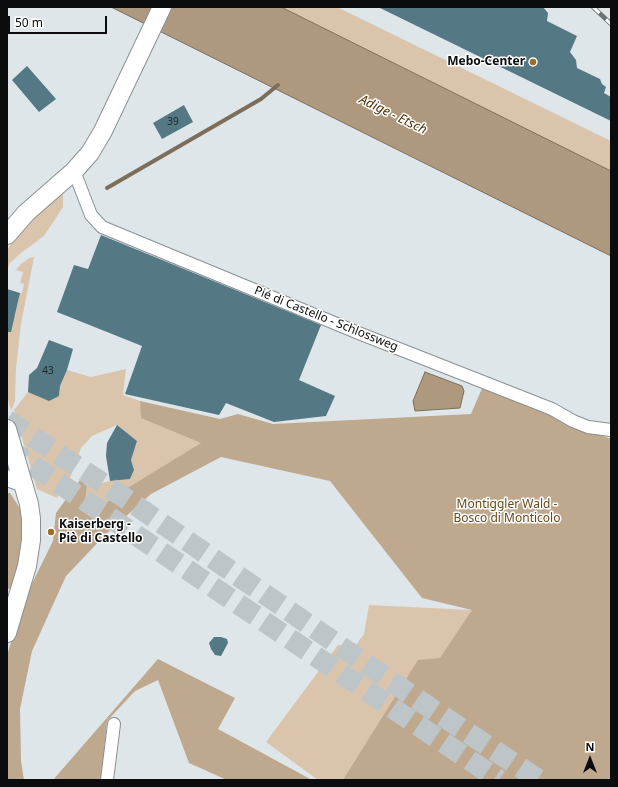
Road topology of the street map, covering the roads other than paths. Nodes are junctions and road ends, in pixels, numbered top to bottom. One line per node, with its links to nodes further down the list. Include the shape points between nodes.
1 (162, 7): 2 (main road, via 103,131 90,153)
2 (74, 171): 3 (main road, via 26,213); 4 (street, Pié di Castello - Schlossweg, via 91,215 102,227 361,334 552,409 588,427)
3 (7, 235)
4 (611, 430)
5 (8, 439): 6 (main road)
6 (12, 464): 8 (main road)
7 (7, 478): 8 (street)
8 (24, 484): 9 (main road, via 31,519 31,540 27,566)
9 (7, 633)
10 (114, 724): 11 (street)
11 (108, 780)

